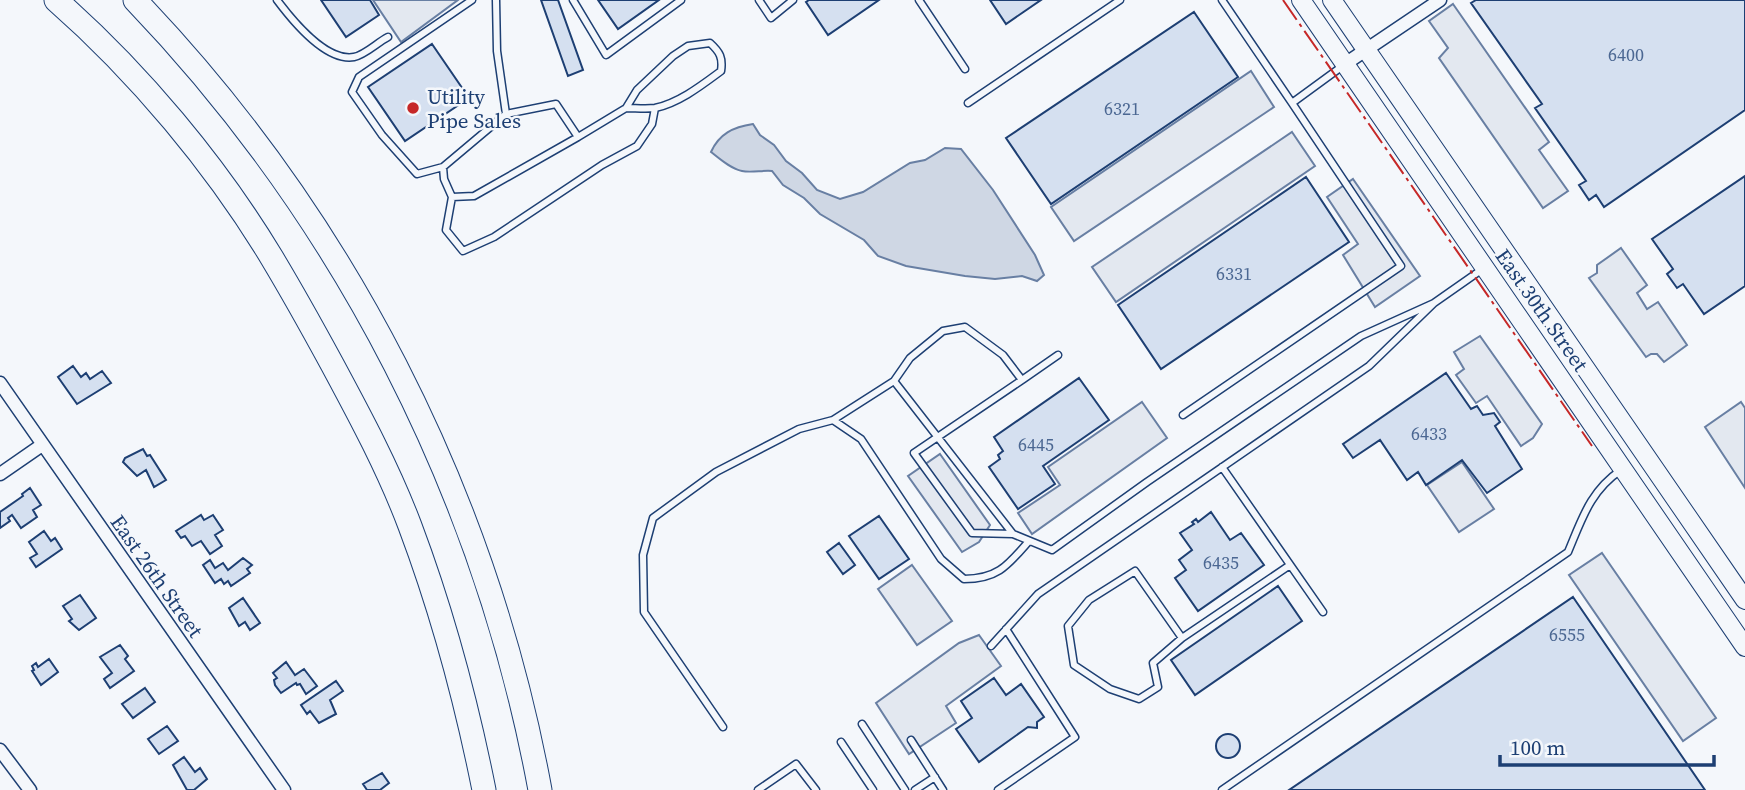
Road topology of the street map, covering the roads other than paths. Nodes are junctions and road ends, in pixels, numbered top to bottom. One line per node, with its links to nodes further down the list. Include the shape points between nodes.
1 (56, 0): 59 (highway, via 147,89 213,172 271,257 365,424 410,524 442,622)
2 (135, 0): 60 (highway, via 265,153 335,256 385,344 425,424 480,559 516,680)
3 (277, 0): 16 (lane, via 295,25 332,54 354,57)
4 (472, 0): 26 (lane, via 359,77 352,92 416,174)
5 (496, 0): 24 (lane)
6 (573, 0): 7 (lane, via 606,55)
7 (681, 0)
8 (759, 0): 9 (lane, via 771,18)
9 (793, 0)
10 (919, 0): 19 (lane)
11 (1120, 0): 20 (lane)
12 (1223, 0): 21 (lane)
13 (1301, 0): 18 (main road, East 30th Street)
14 (1332, 0): 17 (main road, East 30th Street)
15 (1440, 0): 17 (street)
16 (388, 37)
17 (1366, 50): 18 (street); 38 (main road, East 30th Street)
18 (1345, 64): 21 (lane); 28 (main road, East 30th Street)
19 (965, 69)
20 (968, 103)
21 (1292, 103): 34 (lane, via 1401,266)
22 (655, 107): 23 (lane); 23 (lane, via 685,95 721,71 723,60 710,43 688,47 654,72); 27 (lane, via 652,124 637,146 494,237 463,251 446,230)
23 (626, 108): 25 (lane)
24 (506, 114): 25 (lane, via 556,104); 26 (lane)
25 (578, 137): 27 (lane, via 474,196)
26 (443, 167): 27 (lane)
27 (452, 197)
28 (1485, 267): 29 (lane); 40 (main road, East 30th Street)
29 (1433, 303): 39 (lane, via 1368,366); 43 (lane, via 1361,336 1052,550)
30 (1058, 355): 31 (lane)
31 (1022, 380): 32 (lane, via 1003,355 965,327 943,331 910,358); 36 (lane)
32 (894, 381): 35 (lane); 36 (lane)
33 (0, 383): 37 (street, East 26th Street)
34 (1183, 415)
35 (833, 419): 43 (lane, via 861,439 941,559 964,579 981,579 1004,569); 52 (lane, via 799,429 716,472 653,518 643,555 644,612)
36 (937, 437): 42 (lane); 42 (lane, via 914,453 972,533)
37 (42, 445): 41 (street); 58 (street, East 26th Street)
38 (1645, 454): 40 (main road); 45 (main road, East 30th Street)
39 (1222, 467): 44 (lane); 47 (lane, via 1038,594)
40 (1623, 468): 50 (main road, East 30th Street); 68 (lane, via 1604,481 1590,502 1568,552)
41 (0, 474)
42 (1013, 534): 43 (lane)
43 (1029, 541)
44 (1290, 565): 46 (lane); 48 (lane)
45 (1745, 600)
46 (1323, 612)
47 (1006, 629): 49 (lane); 67 (lane, via 1075,737)
48 (1182, 638): 48 (lane, via 1135,571 1089,600 1068,626 1074,665 1110,690 1139,699 1158,687 1153,663)
49 (991, 646)
50 (1745, 647)
51 (862, 724): 64 (lane)
52 (723, 727)
53 (912, 740): 56 (lane)
54 (841, 741): 63 (lane)
55 (0, 750): 57 (street)
56 (935, 777): 65 (lane); 66 (lane)
57 (30, 790)
58 (284, 790)
59 (484, 790)
60 (540, 790)
61 (758, 790): 62 (lane, via 796,764)
62 (816, 790)
63 (873, 790)
64 (905, 790)
65 (915, 790)
66 (943, 790)
67 (998, 790)
68 (1222, 790)

